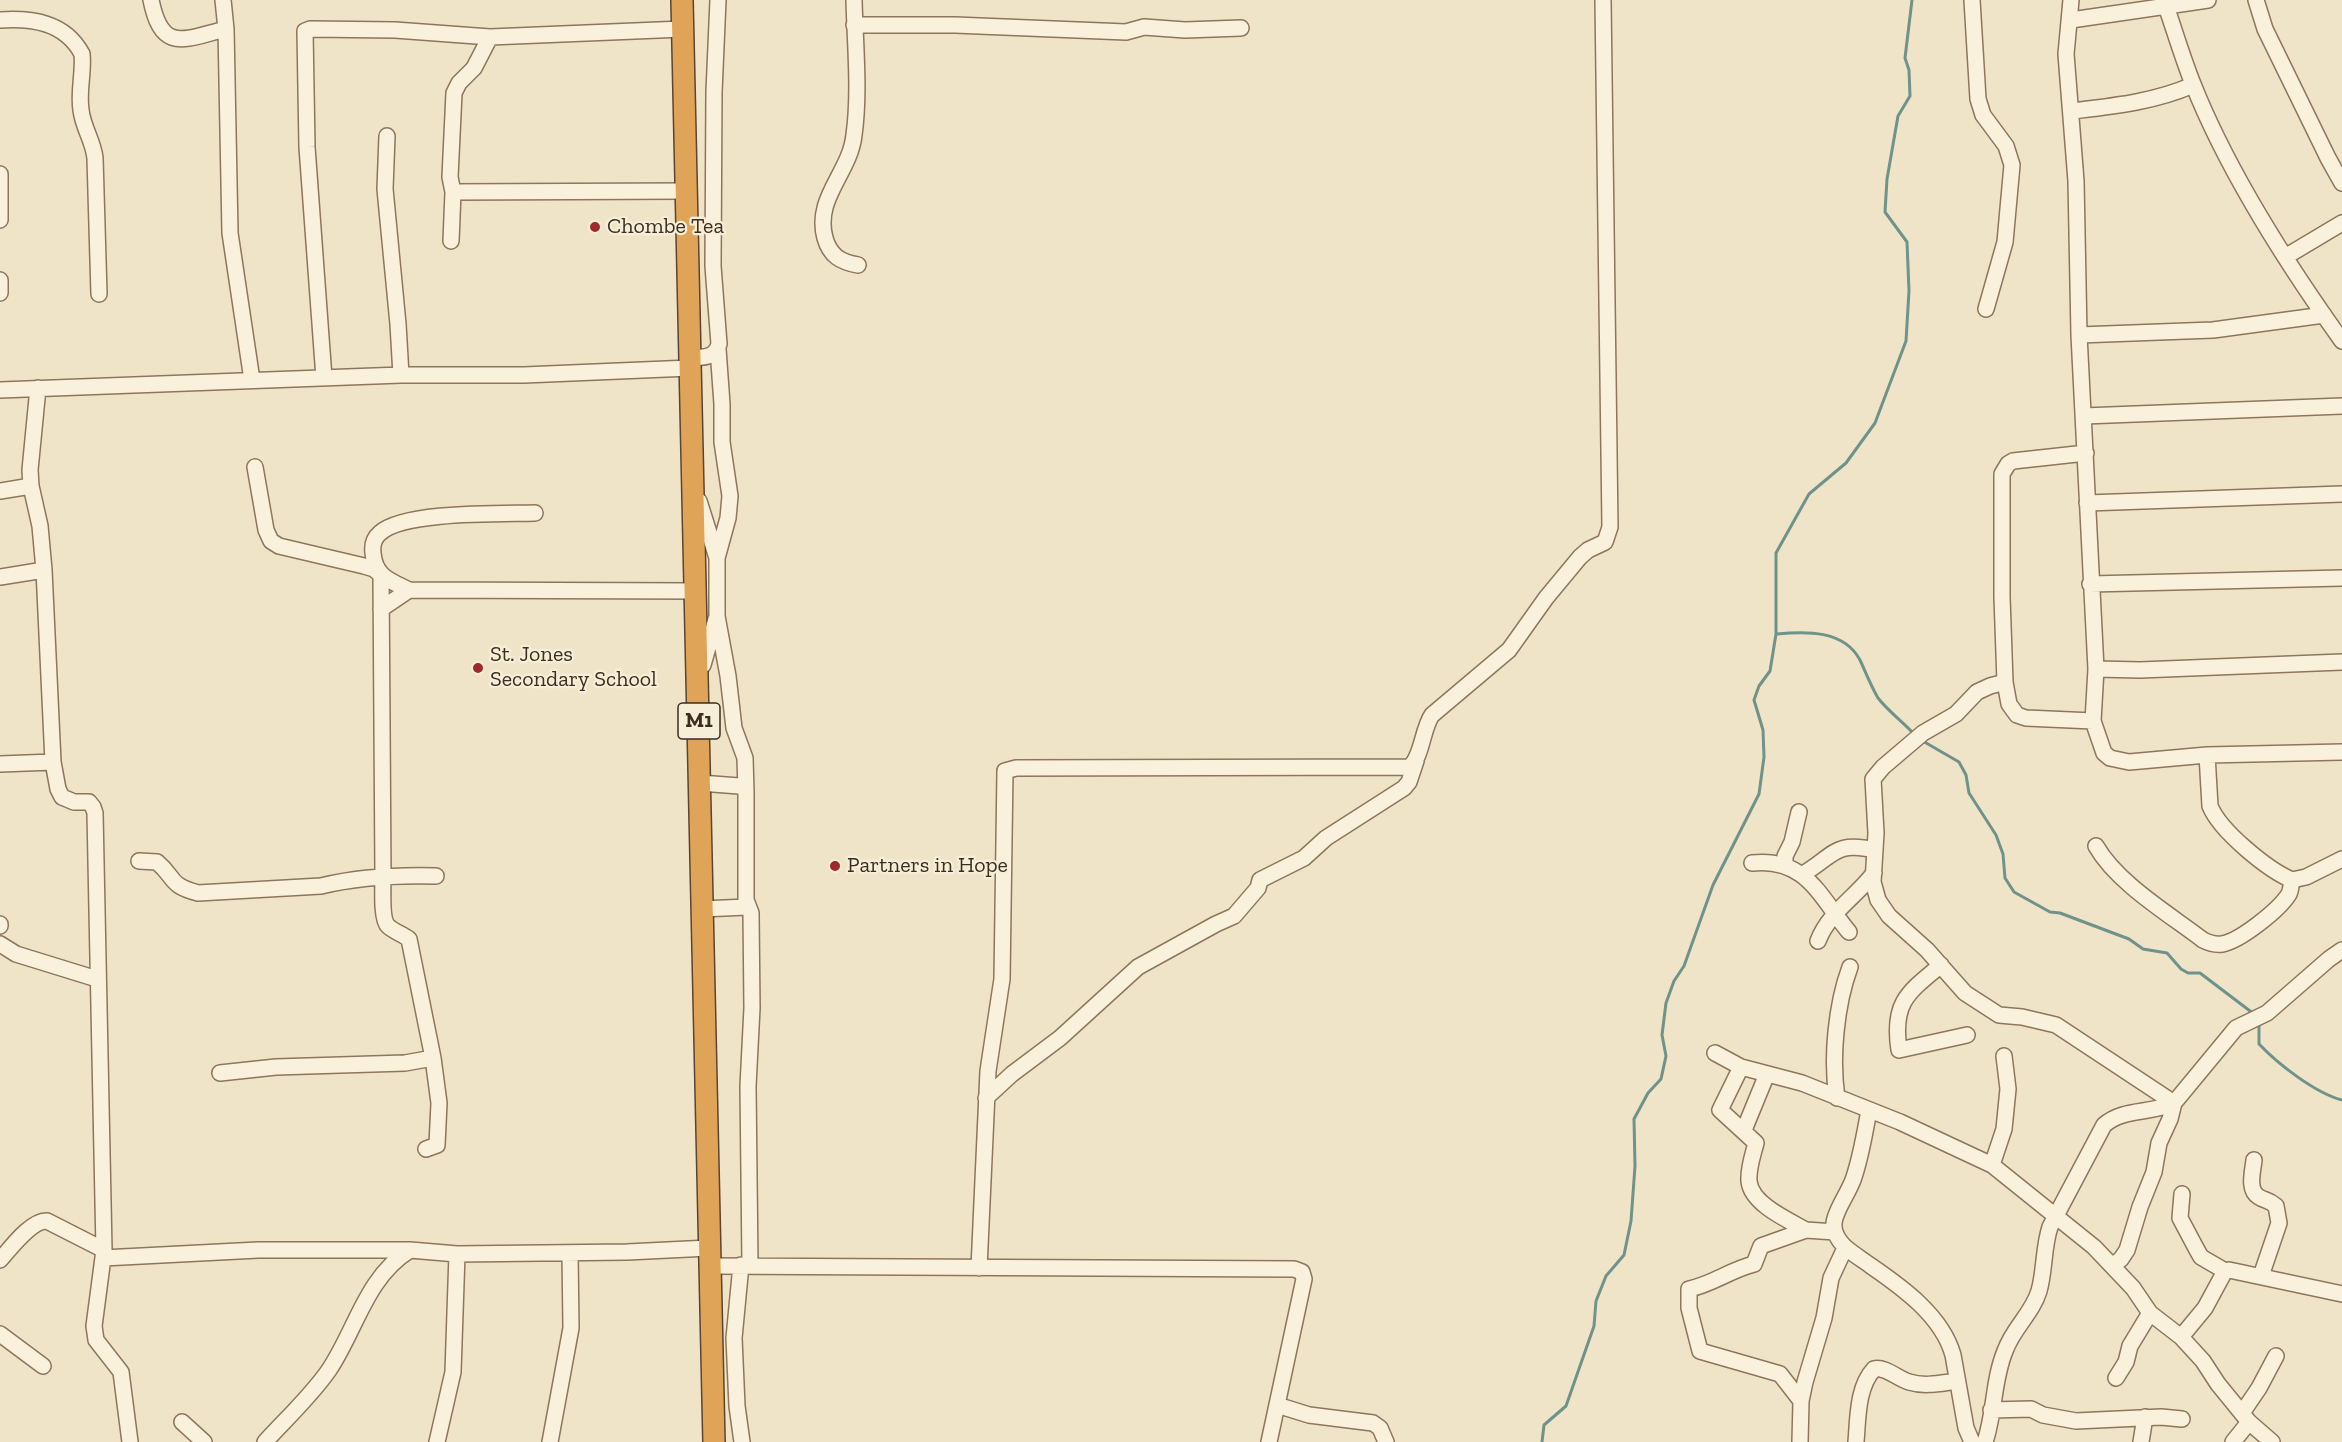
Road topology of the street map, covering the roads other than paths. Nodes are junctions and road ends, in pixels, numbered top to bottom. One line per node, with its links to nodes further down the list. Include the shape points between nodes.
1 (151, 0): 16 (street, via 160,30 168,37 180,40)
2 (223, 0): 16 (street)
3 (682, 0): 17 (highway, M1)
4 (718, 0): 39 (street, via 713,266)
5 (854, 0): 14 (street)
6 (1603, 0): 73 (street, via 1608,536 1580,557 1509,650 1432,715)
7 (1972, 0): 35 (street, via 1977,99 1983,115 2006,146 2012,165 2005,242)
8 (2071, 0): 13 (street)
9 (2208, 0): 11 (street)
10 (2256, 0): 23 (street, via 2271,40)
11 (2166, 6): 13 (street); 19 (street)
12 (0, 20): 34 (street, via 30,19 55,27 82,54 80,106 95,158)
13 (2071, 20): 20 (street, via 2066,54)
14 (854, 25): 15 (street, via 1125,32 1144,27); 31 (street, via 854,134 849,157 827,198 822,217 828,248 842,262)
15 (1241, 28)
16 (226, 29): 43 (street, via 230,233)
17 (683, 29): 18 (street); 24 (highway, M1)
18 (490, 37): 25 (street, via 474,68 454,93 450,177); 42 (street, via 395,30 305,32 307,147)
19 (2193, 85): 20 (street, via 2148,101); 30 (street, via 2231,164)
20 (2072, 111): 37 (street)
21 (387, 136): 41 (street, via 385,189)
22 (0, 174): 26 (street)
23 (2342, 183)
24 (687, 191): 25 (street); 40 (highway, M1)
25 (453, 192): 29 (street)
26 (0, 210): 27 (street)
27 (0, 220)
28 (2342, 223): 30 (street)
29 (452, 241)
30 (2285, 257): 36 (street)
31 (858, 265)
32 (0, 280): 33 (street)
33 (0, 293)
34 (99, 294)
35 (1986, 309)
36 (2324, 315): 37 (street, via 2213,330); 38 (street)
37 (2079, 335): 47 (street)
38 (2342, 341)
39 (718, 350): 40 (street); 56 (street, via 722,442 730,496)
40 (690, 363): 41 (street, via 524,375); 50 (highway, M1)
41 (401, 375): 42 (street)
42 (324, 378): 43 (street)
43 (252, 380): 44 (street)
44 (38, 388): 45 (street); 51 (street)
45 (0, 390)
46 (2342, 406): 47 (street)
47 (2084, 416): 48 (street)
48 (2086, 453): 54 (street); 68 (street, via 2013,461 2004,468)
49 (255, 467): 58 (street, via 271,541 374,569)
50 (693, 475): 56 (street); 63 (highway, M1)
51 (31, 486): 52 (street); 57 (street)
52 (0, 491)
53 (2342, 494): 54 (street)
54 (2086, 503): 61 (street)
55 (535, 513): 58 (street, via 465,515 391,526 374,539 372,548)
56 (717, 558): 65 (street)
57 (44, 570): 59 (street); 74 (street)
58 (381, 575): 62 (street); 64 (street)
59 (0, 577)
60 (2342, 578): 61 (street)
61 (2090, 584): 67 (street)
62 (410, 590): 63 (street); 64 (street)
63 (696, 591): 69 (highway, M1)
64 (381, 609): 88 (street)
65 (717, 616): 69 (street); 77 (street, via 734,728 745,758)
66 (2342, 662): 67 (street)
67 (2096, 669): 70 (street)
68 (2005, 682): 70 (street, via 2009,704 2017,715 2038,720); 80 (street, via 1977,692 1964,708 1923,733 1876,774 1872,785)
69 (698, 692): 76 (highway, M1)
70 (2093, 720): 72 (street, via 2104,753 2118,761)
71 (2342, 752): 72 (street)
72 (2206, 755): 89 (street, via 2213,813 2265,864)
73 (1416, 761): 107 (street, via 1404,788 1326,838 1304,858 1260,880 1258,888 1234,916 1138,967); 107 (street, via 1409,767 1005,771 1002,979)
74 (53, 762): 75 (street); 99 (street, via 62,797 88,802 95,813)
75 (0, 764)
76 (700, 783): 77 (street, via 739,786); 91 (highway, M1)
77 (746, 792): 90 (street)
78 (1799, 812): 84 (street)
79 (2096, 846): 89 (street, via 2121,877 2212,944 2232,940 2273,911 2289,892)
80 (1875, 850): 85 (street); 86 (street, via 1859,846 1837,849)
81 (2342, 859): 89 (street)
82 (139, 861): 88 (street, via 157,862 172,882 198,893 321,886)
83 (1752, 863): 84 (street)
84 (1785, 866): 86 (street)
85 (1874, 873): 92 (street); 97 (street, via 1874,891 1882,909)
86 (1803, 874): 92 (street)
87 (436, 876): 88 (street)
88 (382, 877): 103 (street, via 385,921 389,928 408,939)
89 (2292, 880)
90 (747, 907): 91 (street); 126 (street, via 751,913 752,1008)
91 (702, 909): 124 (highway, M1)
92 (1834, 914): 93 (street); 94 (street)
93 (1849, 932)
94 (1818, 941)
95 (0, 944): 99 (street, via 16,954)
96 (2342, 950): 109 (street, via 2267,1013 2236,1028)
97 (1941, 965): 100 (street, via 1914,987 1898,1013 1899,1050); 109 (street, via 1965,993 1999,1015 2056,1025)
98 (1850, 967): 108 (street, via 1840,1001)
99 (97, 979): 122 (street)
100 (1967, 1035)
101 (1715, 1053): 104 (street)
102 (2004, 1056): 114 (street, via 2008,1089 2004,1130)
103 (433, 1058): 105 (street, via 405,1063); 112 (street, via 439,1103 437,1145)
104 (1741, 1067): 106 (street); 111 (street, via 1720,1110)
105 (220, 1073)
106 (1767, 1074): 108 (street); 111 (street)
107 (986, 1098): 128 (street)
108 (1837, 1098): 110 (street)
109 (2174, 1103): 116 (street, via 2122,1114 2104,1125); 127 (street, via 2127,1250)
110 (1869, 1110): 114 (street); 118 (street, via 1858,1166 1836,1216)
111 (1744, 1130): 117 (street, via 1756,1143 1749,1182 1755,1195 1776,1214)
112 (426, 1149)
113 (2254, 1160): 130 (street, via 2253,1191 2276,1206 2279,1223)
114 (1992, 1165): 116 (street)
115 (2182, 1194): 129 (street, via 2180,1218 2197,1251)
116 (2057, 1216): 127 (street); 141 (street, via 2046,1239 2039,1292 2004,1353)
117 (1806, 1230): 118 (street); 139 (street, via 1761,1246 1754,1264 1689,1289 1689,1308 1700,1351 1780,1374)
118 (1835, 1232): 119 (street)
119 (1845, 1248): 138 (street, via 1897,1285 1939,1325 1950,1344); 139 (street, via 1831,1278)
120 (410, 1250): 122 (street); 123 (street); 148 (street, via 377,1280 329,1370)
121 (570, 1253): 123 (street); 124 (street); 150 (street, via 571,1328)
122 (104, 1254): 125 (street, via 41,1221); 146 (street, via 94,1330 96,1340 121,1372)
123 (457, 1254): 149 (street, via 453,1372)
124 (709, 1257): 126 (street); 151 (highway, M1)
125 (0, 1260)
126 (746, 1265): 128 (street); 152 (street, via 734,1338)
127 (2112, 1266): 132 (street)
128 (980, 1268): 140 (street, via 1302,1272 1304,1279)
129 (2224, 1271): 130 (street); 134 (street, via 2205,1308)
130 (2261, 1276): 131 (street)
131 (2342, 1294)
132 (2150, 1313): 134 (street); 137 (street)
133 (0, 1334): 136 (street)
134 (2181, 1337): 143 (street)
135 (2276, 1356): 143 (street)
136 (43, 1366)
137 (2116, 1378)
138 (1957, 1381): 156 (street, via 1925,1385 1898,1378 1882,1368 1874,1369 1864,1385 1858,1408); 157 (street)
139 (1801, 1401): 155 (street)
140 (1277, 1405): 153 (street); 154 (street, via 1309,1416 1373,1423)
141 (1991, 1410): 142 (street, via 2031,1409 2076,1421); 158 (street)
142 (2145, 1417): 144 (street); 159 (street)
143 (2246, 1418): 160 (street); 161 (street)
144 (2182, 1419)
145 (182, 1422): 147 (street)
146 (130, 1442)
147 (204, 1442)
148 (265, 1442)
149 (437, 1442)
150 (550, 1442)
151 (714, 1442)
152 (742, 1442)
153 (1269, 1442)
154 (1386, 1442)
155 (1800, 1442)
156 (1856, 1442)
157 (1972, 1442)
158 (1985, 1442)
159 (2141, 1442)
160 (2233, 1442)
161 (2272, 1442)

